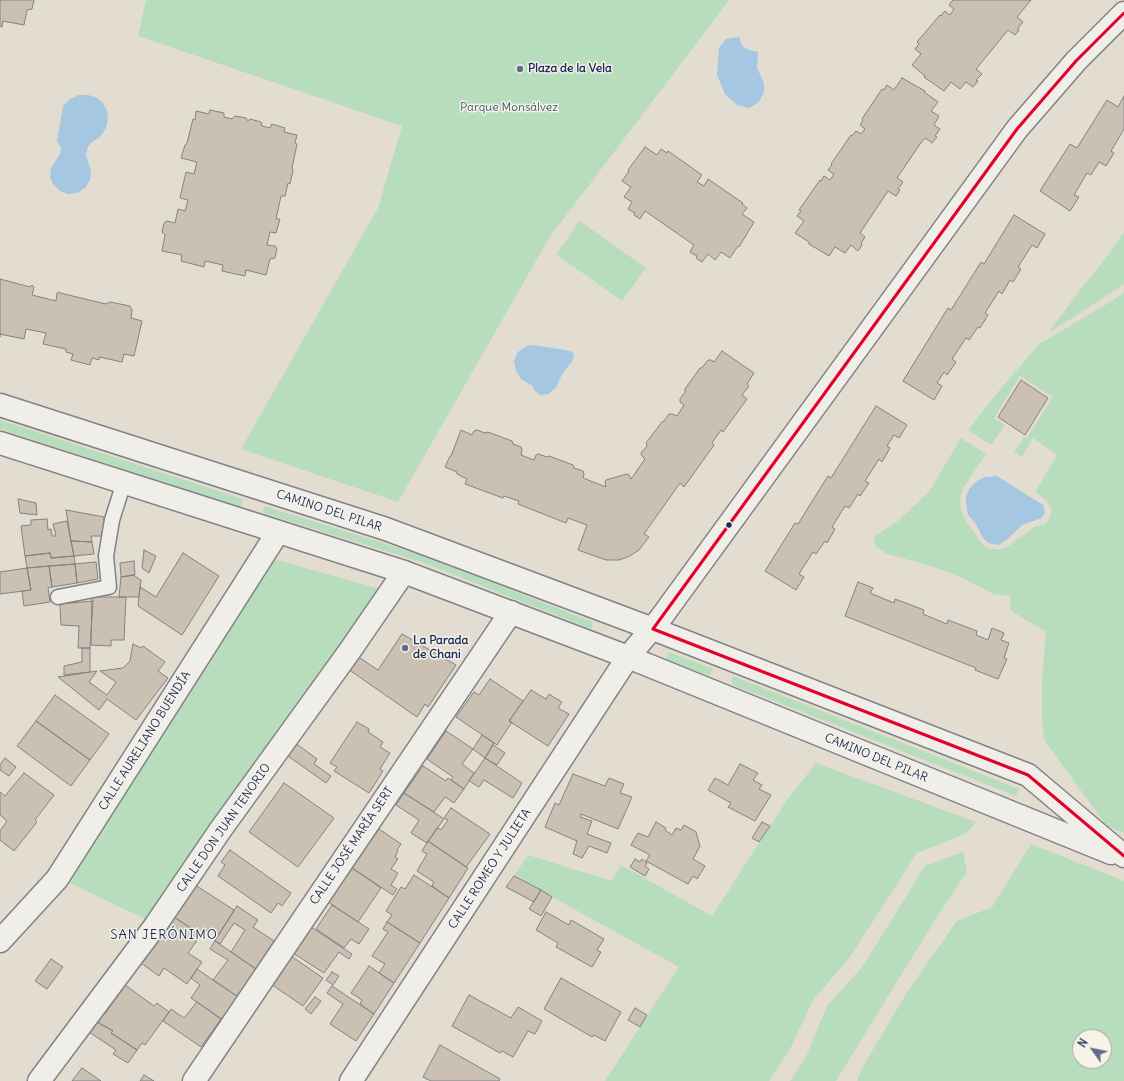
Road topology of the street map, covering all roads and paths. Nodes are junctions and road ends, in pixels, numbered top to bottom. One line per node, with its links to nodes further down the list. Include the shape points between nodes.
1 (1124, 13): 9 (street, via 1076,61 1017,130)
2 (0, 405): 9 (street, CAMINO DEL PILAR, via 386,529)
3 (0, 443): 4 (street, CAMINO DEL PILAR)
4 (124, 482): 5 (street, CAMINO DEL PILAR); 7 (lane, via 112,520 106,556 109,587)
5 (278, 532): 6 (street, CAMINO DEL PILAR); 12 (street, CALLE AURELIANO BUENDÍA, via 57,879)
6 (404, 572): 8 (street, CAMINO DEL PILAR); 13 (street, CALLE DON JUAN TENORIO, via 221,829 156,926)
7 (58, 597)
8 (511, 612): 10 (street, CAMINO DEL PILAR); 14 (street, CALLE JOSÉ MARÍA SERT)
9 (653, 629): 10 (street); 11 (street, CAMINO DEL PILAR, via 1028,775)
10 (628, 657): 11 (street, CAMINO DEL PILAR); 15 (street, CALLE ROMEO Y JULIETA)
11 (1124, 857)
12 (0, 941)
13 (39, 1081)
14 (194, 1081)
15 (351, 1081)

